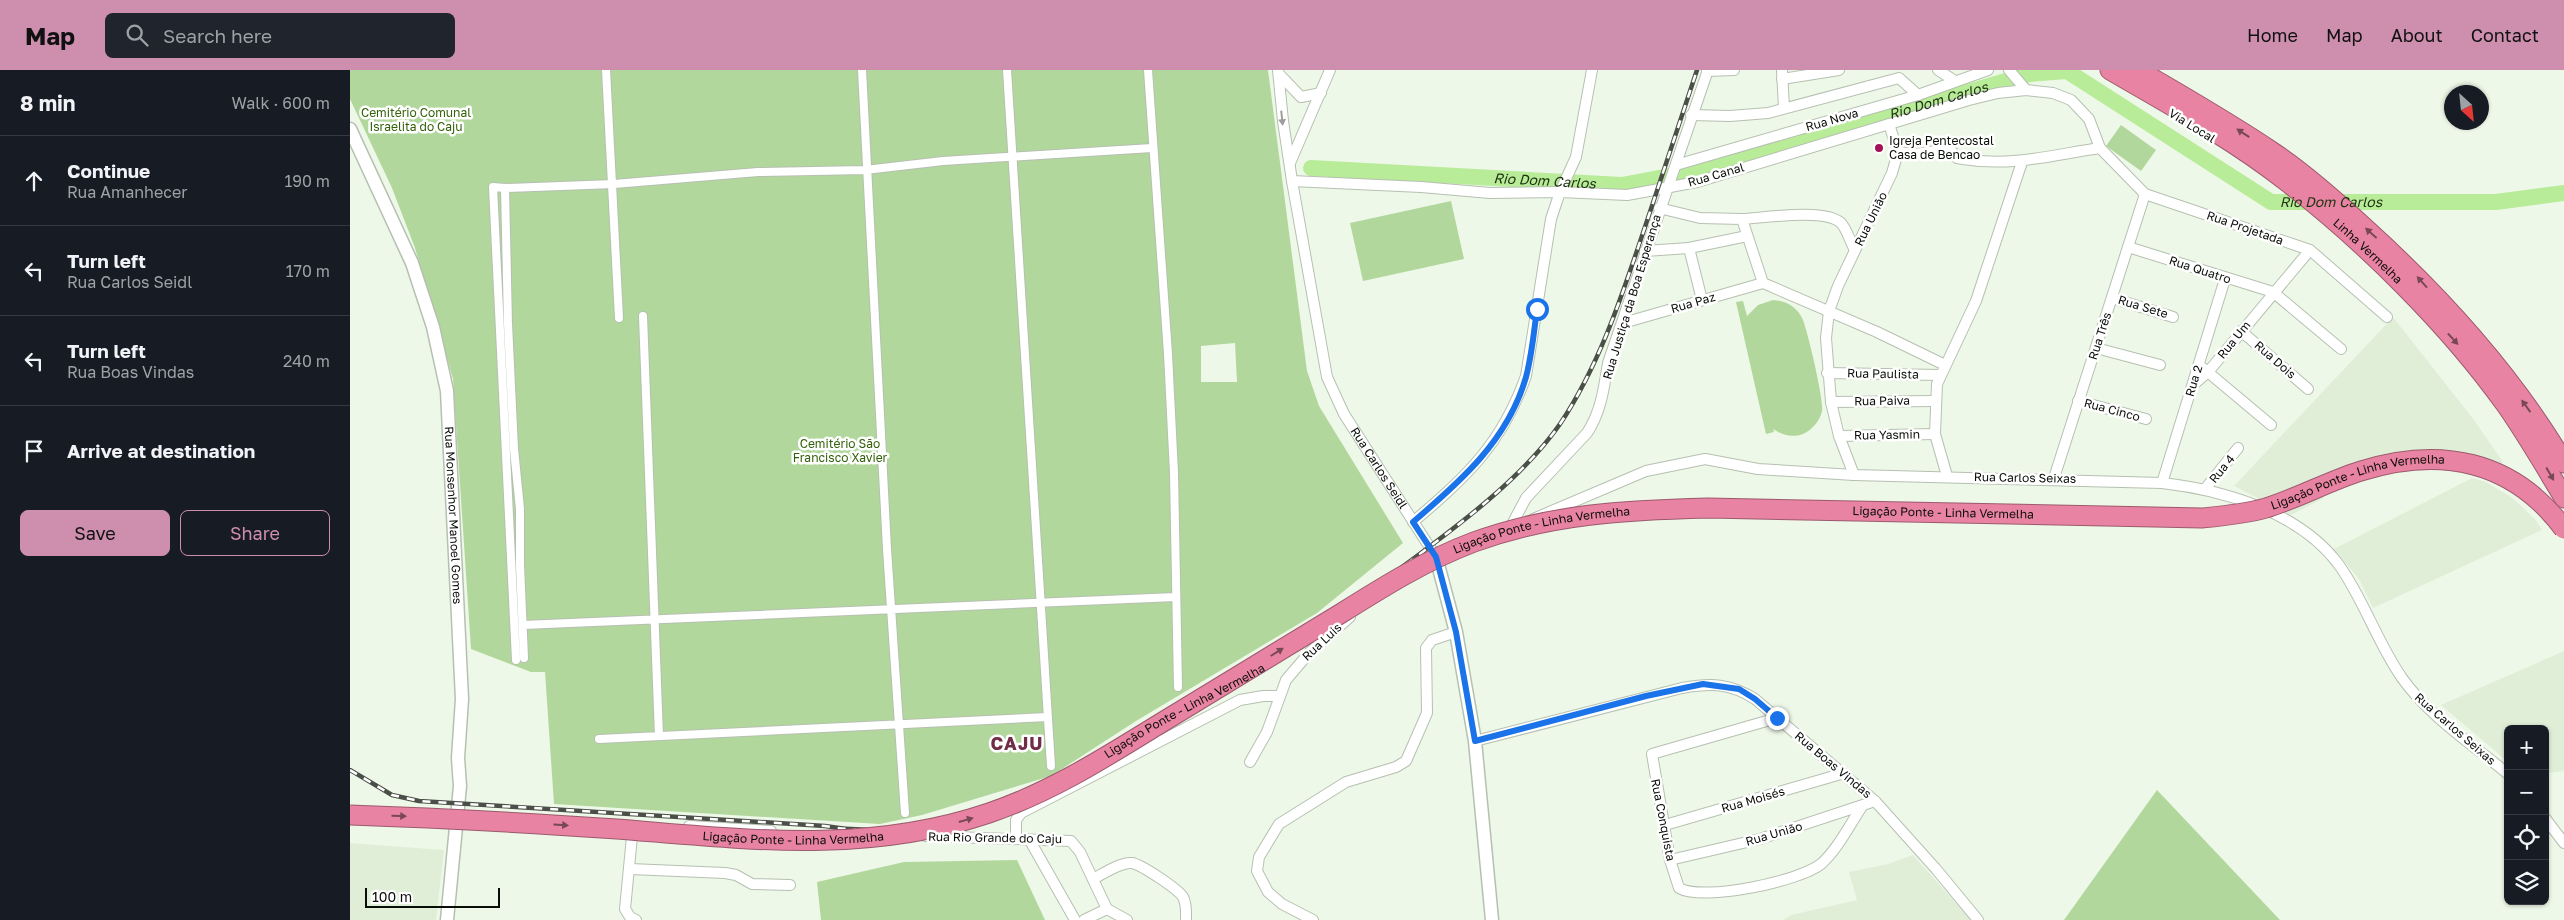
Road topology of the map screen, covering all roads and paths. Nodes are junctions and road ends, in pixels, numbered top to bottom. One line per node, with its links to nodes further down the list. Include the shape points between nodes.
1 (606, 70): 37 (street)
2 (862, 70): 34 (street)
3 (1007, 70): 31 (street)
4 (1148, 70): 28 (street)
5 (1330, 70): 22 (street)
6 (1592, 70): 40 (street, via 1576,157)
7 (1734, 70): 16 (street)
8 (1839, 70): 18 (street)
9 (1888, 70): 19 (street)
10 (1938, 70): 20 (street)
11 (1988, 70): 20 (street, Rua Nova)
12 (2009, 70): 21 (street)
13 (2100, 70): 38 (street, Via Local, via 2227,148)
14 (2110, 70): 50 (highway, Linha Vermelha, via 2220,135 2286,181)
15 (2138, 70): 50 (highway, Linha Vermelha, one-way to 15, via 2335,200 2276,154)
16 (1708, 71): 25 (street, Rua Justiça da Boa Esperança)
17 (1278, 72): 22 (street, via 1301,97); 32 (street, Rua Carlos Seidl, one-way to 32, via 1282,121)
18 (1782, 75): 24 (street)
19 (1899, 78): 23 (street); 24 (street)
20 (1955, 81): 23 (street, Rua Nova)
21 (2023, 88): 26 (street, Rua Canal); 29 (street, Rua Canal, via 2053,94 2077,104 2089,119)
22 (1321, 93): 32 (street)
23 (1918, 95): 35 (street, Rua Nova)
24 (1784, 108): 25 (street, via 1749,116)
25 (1691, 115): 35 (street, Rua Justiça da Boa Esperança)
26 (1889, 124): 30 (street); 35 (street, Rua Canal)
27 (350, 129): 127 (street, Rua Monsenhor Manoel Gomes, via 412,263 433,327 447,392 462,699 458,758 460,786)
28 (1152, 148): 31 (street); 91 (street, via 1168,354)
29 (2100, 148): 33 (street); 41 (street, Rua Projetada)
30 (1898, 152): 33 (street, via 1915,154 1950,149 1957,158 1988,163); 47 (street, Rua União, via 1892,174)
31 (1011, 157): 34 (street, via 942,160); 92 (street)
32 (1290, 162): 36 (street, Rua Carlos Seidl)
33 (2022, 162): 67 (street, via 1976,301)
34 (865, 170): 37 (street, via 758,172); 93 (street)
35 (1672, 177): 40 (street, Rua Canal, via 1627,195); 42 (street, Rua Justiça da Boa Esperança)
36 (1292, 180): 40 (street, Rua Canal, via 1490,193); 87 (street, Rua Carlos Seidl, via 1327,376 1344,414)
37 (614, 184): 39 (street); 60 (street)
38 (2282, 187)
39 (505, 188): 95 (street, via 508,324 520,509); 98 (street, via 493,187)
40 (1561, 189): 87 (street, via 1551,219 1526,376 1511,416 1486,455)
41 (2145, 194): 45 (street, Rua Três); 48 (street, Rua Projetada)
42 (1659, 208): 43 (street, via 1700,218); 49 (street, Rua Justiça da Boa Esperança)
43 (1742, 219): 44 (street); 47 (street, via 1808,215 1833,218 1843,227)
44 (1747, 236): 46 (street); 52 (street)
45 (2128, 247): 51 (street, Rua Quatro); 54 (street, Rua Três)
46 (1689, 248): 49 (street); 55 (street)
47 (1855, 250): 56 (street, Rua União)
48 (2310, 250): 53 (street, Rua Um); 59 (street, Rua Projetada)
49 (1645, 251): 61 (street, Rua Justiça da Boa Esperança)
50 (2401, 272): 80 (highway, Linha Vermelha, one-way to 50, via 2494,364); 86 (highway, Linha Vermelha, one-way to 86, via 2505,404)
51 (2225, 279): 53 (street, Rua Quatro); 65 (street, Rua 2)
52 (1763, 283): 55 (street, Rua Paz); 56 (street)
53 (2273, 292): 62 (street, Rua Um); 64 (street)
54 (2112, 298): 58 (street, Rua Sete); 63 (street, Rua Três)
55 (1702, 300): 61 (street, Rua Paz)
56 (1829, 311): 67 (street); 69 (street, Rua União)
57 (643, 316): 94 (street)
58 (2174, 317)
59 (2386, 317)
60 (619, 318)
61 (1623, 323): 89 (street, Rua Justiça da Boa Esperança, via 1608,363 1594,422 1526,498)
62 (2241, 331): 68 (street, Rua Um); 71 (street, Rua Dois)
63 (2096, 348): 66 (street); 73 (street, Rua Três)
64 (2341, 349)
65 (2199, 364): 68 (street); 70 (street, Rua 2)
66 (2160, 365)
67 (1942, 370): 69 (street, Rua Paulista); 72 (street)
68 (2208, 372): 70 (street, Rua Um); 76 (street)
69 (1827, 373): 74 (street, Rua União)
70 (2192, 386): 84 (street, Rua 2)
71 (2308, 388)
72 (1934, 401): 74 (street, Rua Paiva); 77 (street)
73 (2078, 401): 75 (street, Rua Cinco); 83 (street, Rua Três)
74 (1830, 402): 78 (street, Rua União)
75 (2146, 419)
76 (2271, 425)
77 (1935, 434): 78 (street, Rua Yasmin); 82 (street)
78 (1839, 436): 81 (street, Rua União)
79 (2238, 448): 85 (street, Rua 4)
80 (2564, 463)
81 (1854, 475): 82 (street, Rua Carlos Seixas); 89 (street, Rua Carlos Seixas, via 1758,469 1705,459 1690,460 1646,471 1586,494)
82 (1947, 476): 83 (street, Rua Carlos Seixas)
83 (2054, 478): 84 (street, Rua Carlos Seixas)
84 (2162, 483): 85 (street, Rua Carlos Seixas)
85 (2205, 489): 109 (street, Rua Carlos Seixas, via 2241,500 2278,517 2320,544 2340,567 2408,685 2444,721)
86 (2564, 498)
87 (1413, 522): 90 (street, Rua Carlos Seidl)
88 (2564, 529): 114 (highway, Ligação Ponte - Linha Vermelha, one-way to 88, bridge, via 484,820 796,842 869,839 940,827 1010,806 1077,775 1427,562 1501,533 1587,514 1708,508 2202,518 2264,508 2381,465 2441,459 2472,463 2511,480 2542,503)
89 (1509, 530): 90 (street, Rua Carlos Seixas, via 1484,542)
90 (1436, 557): 96 (street, Rua Carlos Seidl); 100 (street, Rua Luis, via 1328,635 1286,680)
91 (1176, 596): 92 (street); 99 (street)
92 (1040, 601): 93 (street); 101 (street)
93 (890, 608): 94 (street); 103 (street)
94 (654, 619): 95 (street); 104 (street)
95 (523, 625): 97 (street)
96 (1456, 632): 106 (street, Rua Carlos Seidl); 133 (street, via 1432,640 1426,648 1427,713 1406,761 1396,768 1346,782 1328,793 1279,824 1262,851 1257,871 1268,892 1282,904)
97 (524, 658)
98 (516, 660)
99 (1178, 687)
100 (1279, 696): 107 (street, Rua Luis, via 1267,732); 119 (street, via 1240,700 1021,813 1016,820)
101 (1048, 717): 103 (street); 108 (street)
102 (1777, 718): 106 (street, Rua Boas Vindas, via 1739,689 1703,684); 110 (street, Rua Boas Vindas); 116 (street, Rua Conquista, via 1653,753 1651,762)
103 (898, 723): 104 (street); 113 (street)
104 (660, 736): 105 (street)
105 (599, 739)
106 (1475, 741): 134 (street, Rua Carlos Seidl)
107 (1250, 762)
108 (1051, 766)
109 (2504, 771)
110 (1841, 774): 111 (street, Rua Boas Vindas); 116 (street, Rua Moisés)
111 (1875, 801): 112 (street, Rua União); 135 (street, Rua Boas Vindas)
112 (1861, 808): 122 (street, Rua União, via 1760,839); 122 (street, Rua Conquista, via 1831,853 1812,871 1728,891 1683,890 1678,886)
113 (905, 813)
114 (350, 815)
115 (2549, 823): 121 (street)
116 (1665, 825): 122 (street, Rua Conquista)
117 (842, 834): 123 (street, via 633,822)
118 (907, 836): 119 (street, Rua Rio Grande do Caju)
119 (1016, 839): 120 (street, Rua Rio Grande do Caju)
120 (1029, 839): 124 (street, Rua Rio Grande do Caju, via 1071,841 1078,847); 129 (street)
121 (2564, 843)
122 (1670, 860)
123 (630, 870): 125 (street, via 725,873 752,884); 128 (street, via 625,909)
124 (1092, 879): 126 (street, Rua Rio Grande do Caju); 132 (street, via 1125,864 1141,867 1180,893 1186,906)
125 (790, 885)
126 (1107, 909): 130 (street); 131 (street)
127 (447, 920)
128 (636, 920)
129 (1075, 920)
130 (1084, 920)
131 (1127, 920)
132 (1186, 920)
133 (1313, 920)
134 (1492, 920)
135 (1978, 920)

